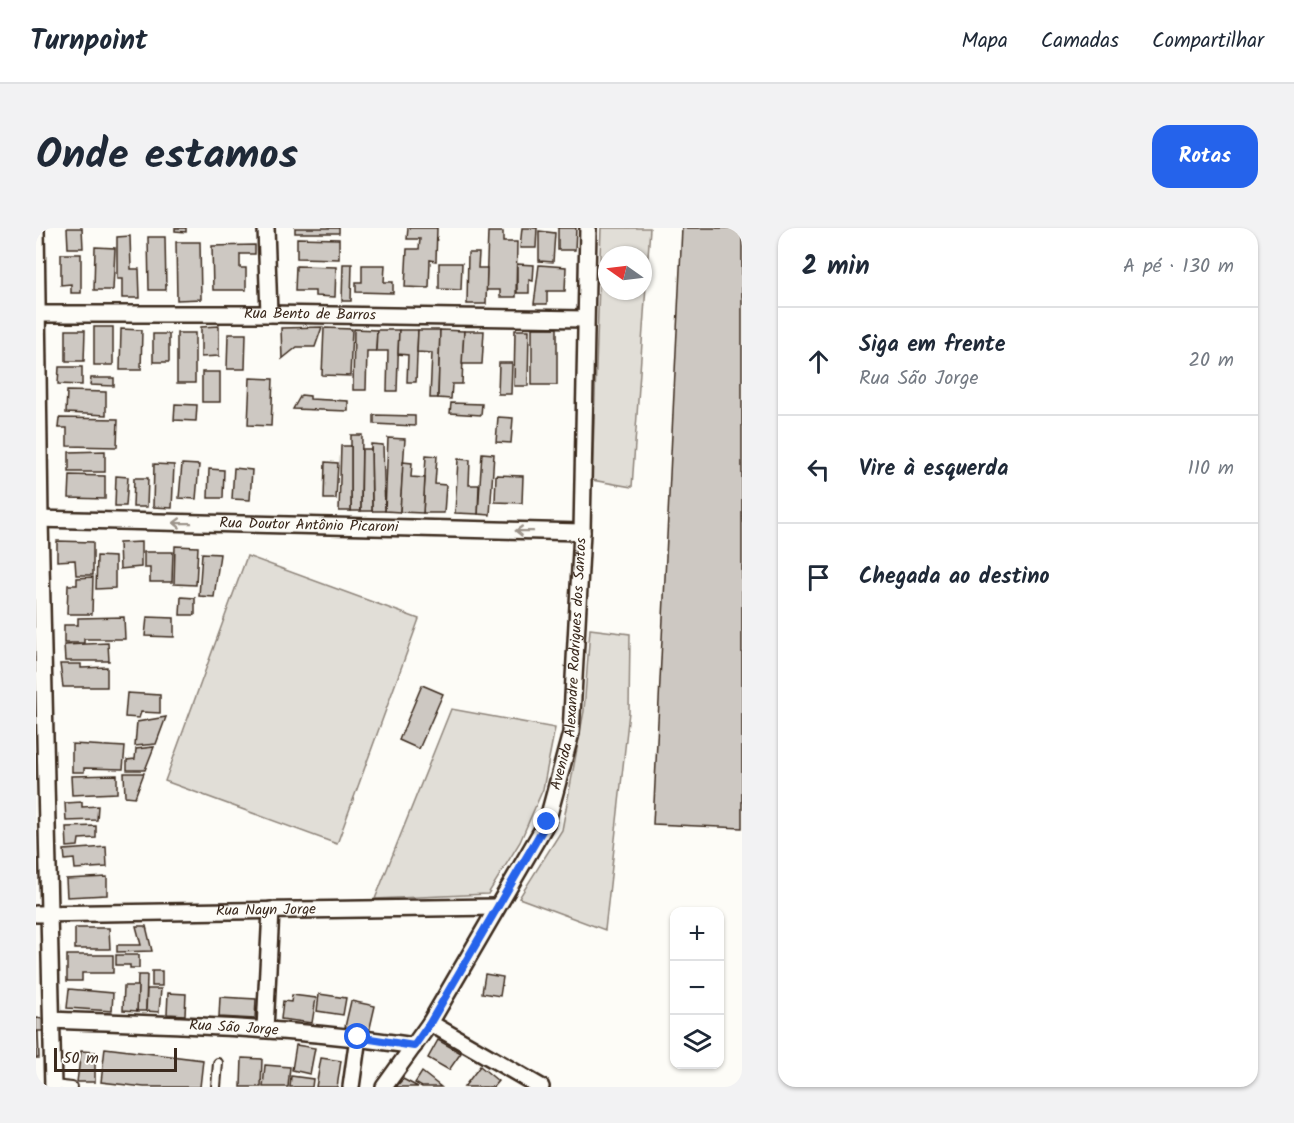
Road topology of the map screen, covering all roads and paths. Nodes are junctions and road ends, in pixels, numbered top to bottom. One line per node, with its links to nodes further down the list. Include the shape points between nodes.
1 (36, 228): 5 (street)
2 (266, 228): 4 (street)
3 (588, 228): 6 (street, Avenida Alexandre Rodrigues dos Santos)
4 (269, 314): 5 (street, Rua Bento de Barros); 6 (street, Rua Bento de Barros)
5 (37, 315): 7 (street)
6 (585, 319): 8 (street, Avenida Alexandre Rodrigues dos Santos)
7 (38, 519): 8 (street, Rua Doutor Antônio Picaroni, one-way to 7); 11 (street)
8 (582, 532): 9 (street, Avenida Alexandre Rodrigues dos Santos, via 571,733 547,822)
9 (496, 907): 10 (street, Rua Nayn Jorge); 13 (street, Avenida Alexandre Rodrigues dos Santos)
10 (271, 910): 11 (street, Rua Nayn Jorge); 14 (street)
11 (43, 914): 12 (street)
12 (52, 1020): 14 (street, Rua São Jorge); 18 (street)
13 (430, 1023): 16 (street, Avenida Alexandre Rodrigues dos Santos); 23 (street)
14 (265, 1029): 15 (street, Rua São Jorge)
15 (358, 1037): 16 (street, Rua São Jorge); 21 (street)
16 (414, 1046): 22 (street, Avenida Alexandre Rodrigues dos Santos)
17 (218, 1063): 20 (lane)
18 (53, 1086): 19 (lane)
19 (72, 1087)
20 (216, 1087)
21 (351, 1087)
22 (384, 1087)
23 (541, 1087)

